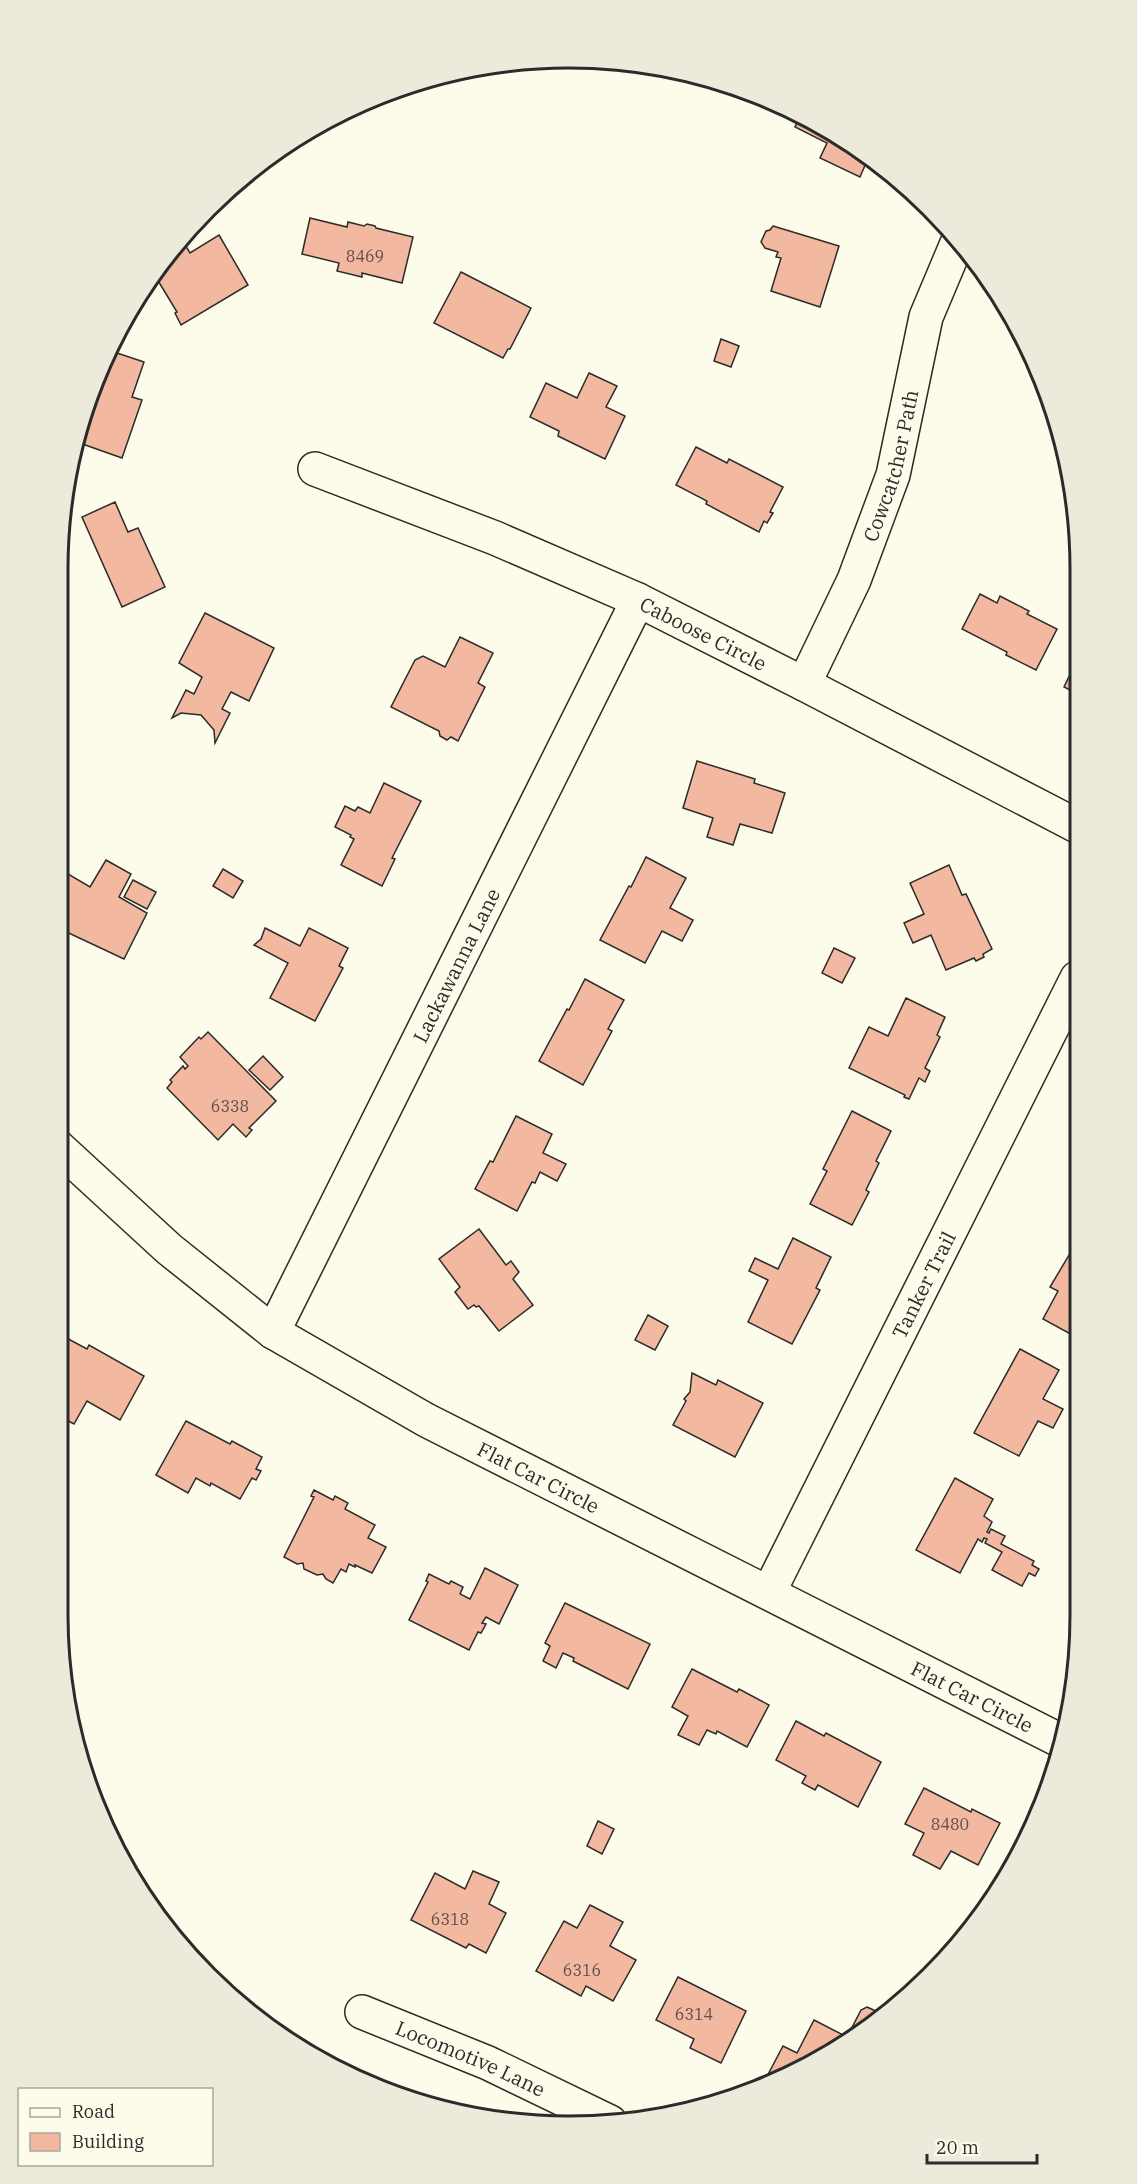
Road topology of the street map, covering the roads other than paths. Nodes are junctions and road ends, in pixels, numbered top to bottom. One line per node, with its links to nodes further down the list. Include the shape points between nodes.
1 (954, 250): 4 (street, Cowcatcher Path, via 926,317 893,475 854,580)
2 (315, 469): 3 (street, Caboose Circle, via 495,538)
3 (638, 600): 4 (street, Caboose Circle); 8 (street, Lackawanna Lane)
4 (804, 684): 5 (street, Caboose Circle)
5 (1070, 822)
6 (1070, 992): 9 (street, Tanker Trail)
7 (68, 1156): 8 (street, Flat Car Circle, via 169,1249)
8 (273, 1332): 9 (street, Flat Car Circle, via 426,1420)
9 (768, 1593): 10 (street, Flat Car Circle)
10 (1054, 1737)
11 (362, 2012): 12 (street, Locomotive Lane, via 488,2063)
12 (589, 2115)

